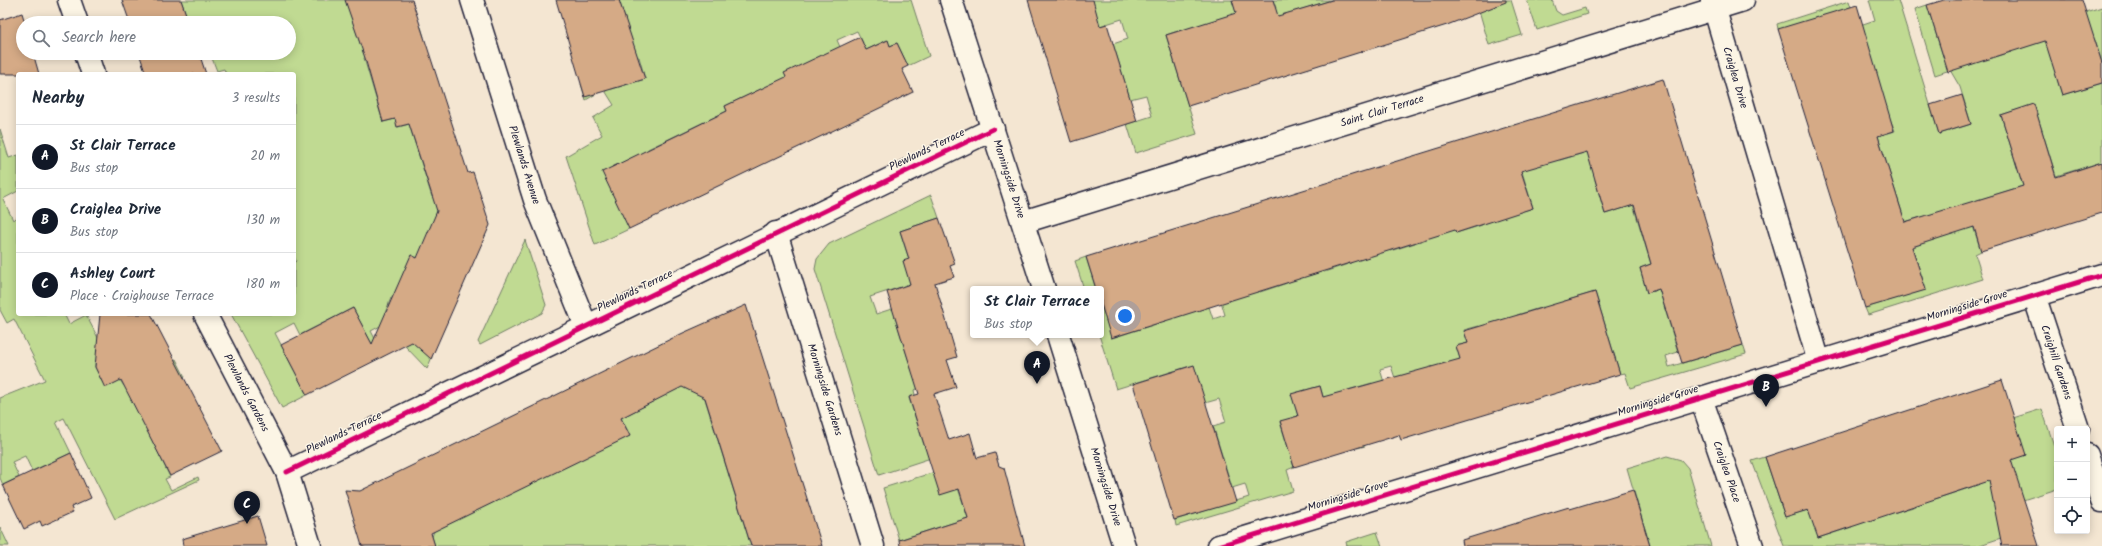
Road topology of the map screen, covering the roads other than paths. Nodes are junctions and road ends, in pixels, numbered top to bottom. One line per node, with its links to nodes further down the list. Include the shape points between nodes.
1 (69, 0): 6 (street)
2 (472, 0): 16 (street, Plewlands Avenue, via 535,200)
3 (951, 0): 9 (street, Morningside Drive)
4 (1743, 0): 5 (street, Saint Clair Terrace)
5 (1713, 4): 10 (street, Saint Clair Terrace); 18 (street, Craiglea Drive)
6 (75, 16)
7 (88, 60): 8 (street)
8 (92, 72)
9 (993, 129): 10 (street, Morningside Drive); 11 (street, Plewlands Terrace)
10 (1023, 222): 13 (street, Morningside Drive)
11 (776, 233): 16 (street, Plewlands Terrace); 25 (street, Morningside Gardens)
12 (2102, 275): 14 (street, Morningside Grove)
13 (1043, 286)
14 (2034, 295): 18 (street, Morningside Grove); 20 (street, Craighill Gardens)
15 (206, 316): 22 (street, Plewlands Gardens)
16 (586, 326): 22 (street, Plewlands Terrace)
17 (1059, 338): 26 (street, Morningside Drive)
18 (1819, 362): 19 (street, Morningside Grove)
19 (1701, 398): 27 (street, Morningside Grove); 28 (street, Craiglea Place)
20 (2077, 426)
21 (2089, 462): 23 (street)
22 (287, 472): 24 (street, Plewlands Gardens)
23 (2102, 501)
24 (310, 546)
25 (873, 546)
26 (1124, 546)
27 (1219, 546)
28 (1752, 546)

